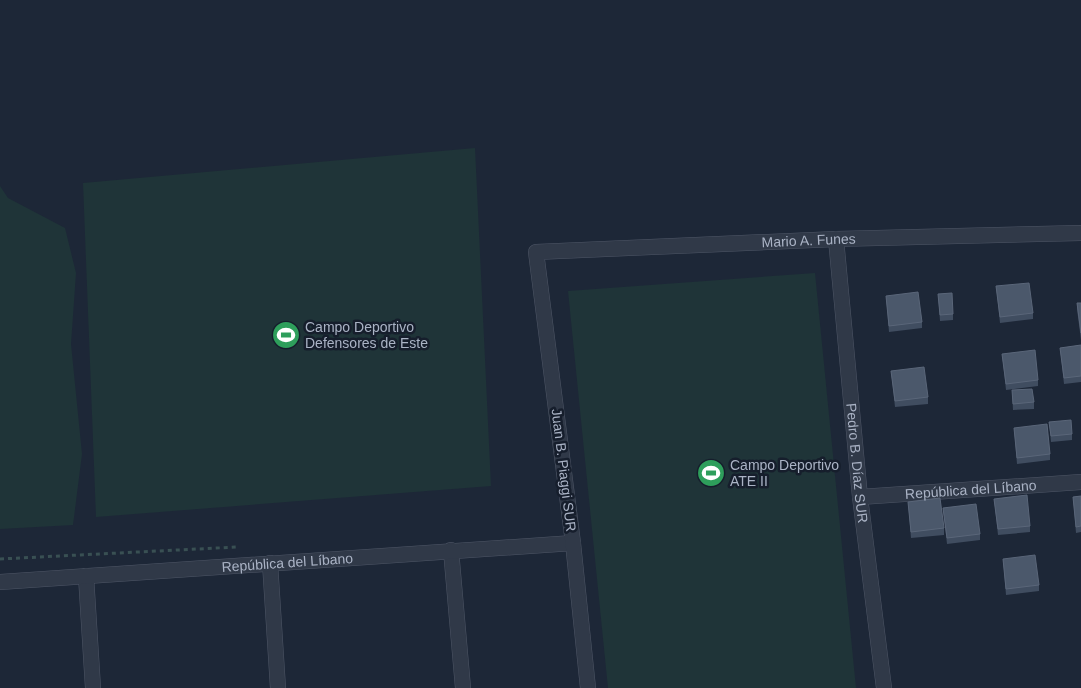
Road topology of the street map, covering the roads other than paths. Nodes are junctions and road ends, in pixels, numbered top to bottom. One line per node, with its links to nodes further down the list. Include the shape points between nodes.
1 (1081, 233): 2 (street, Mario A. Funes)
2 (836, 239): 3 (street, Mario A. Funes); 5 (street, Pedro B. Díaz SUR)
3 (536, 252): 6 (street, Juan B. Piaggi SUR)
4 (1081, 482): 5 (street, República del Líbano)
5 (860, 497): 15 (street, Pedro B. Díaz SUR)
6 (573, 543): 7 (street, República del Líbano); 14 (street, Juan B. Piaggi SUR)
7 (451, 550): 8 (street, República del Líbano); 13 (street)
8 (270, 563): 9 (street, República del Líbano); 12 (street)
9 (86, 576): 10 (street, República del Líbano); 11 (street)
10 (0, 582)
11 (93, 688)
12 (278, 688)
13 (463, 688)
14 (588, 688)
15 (884, 688)

